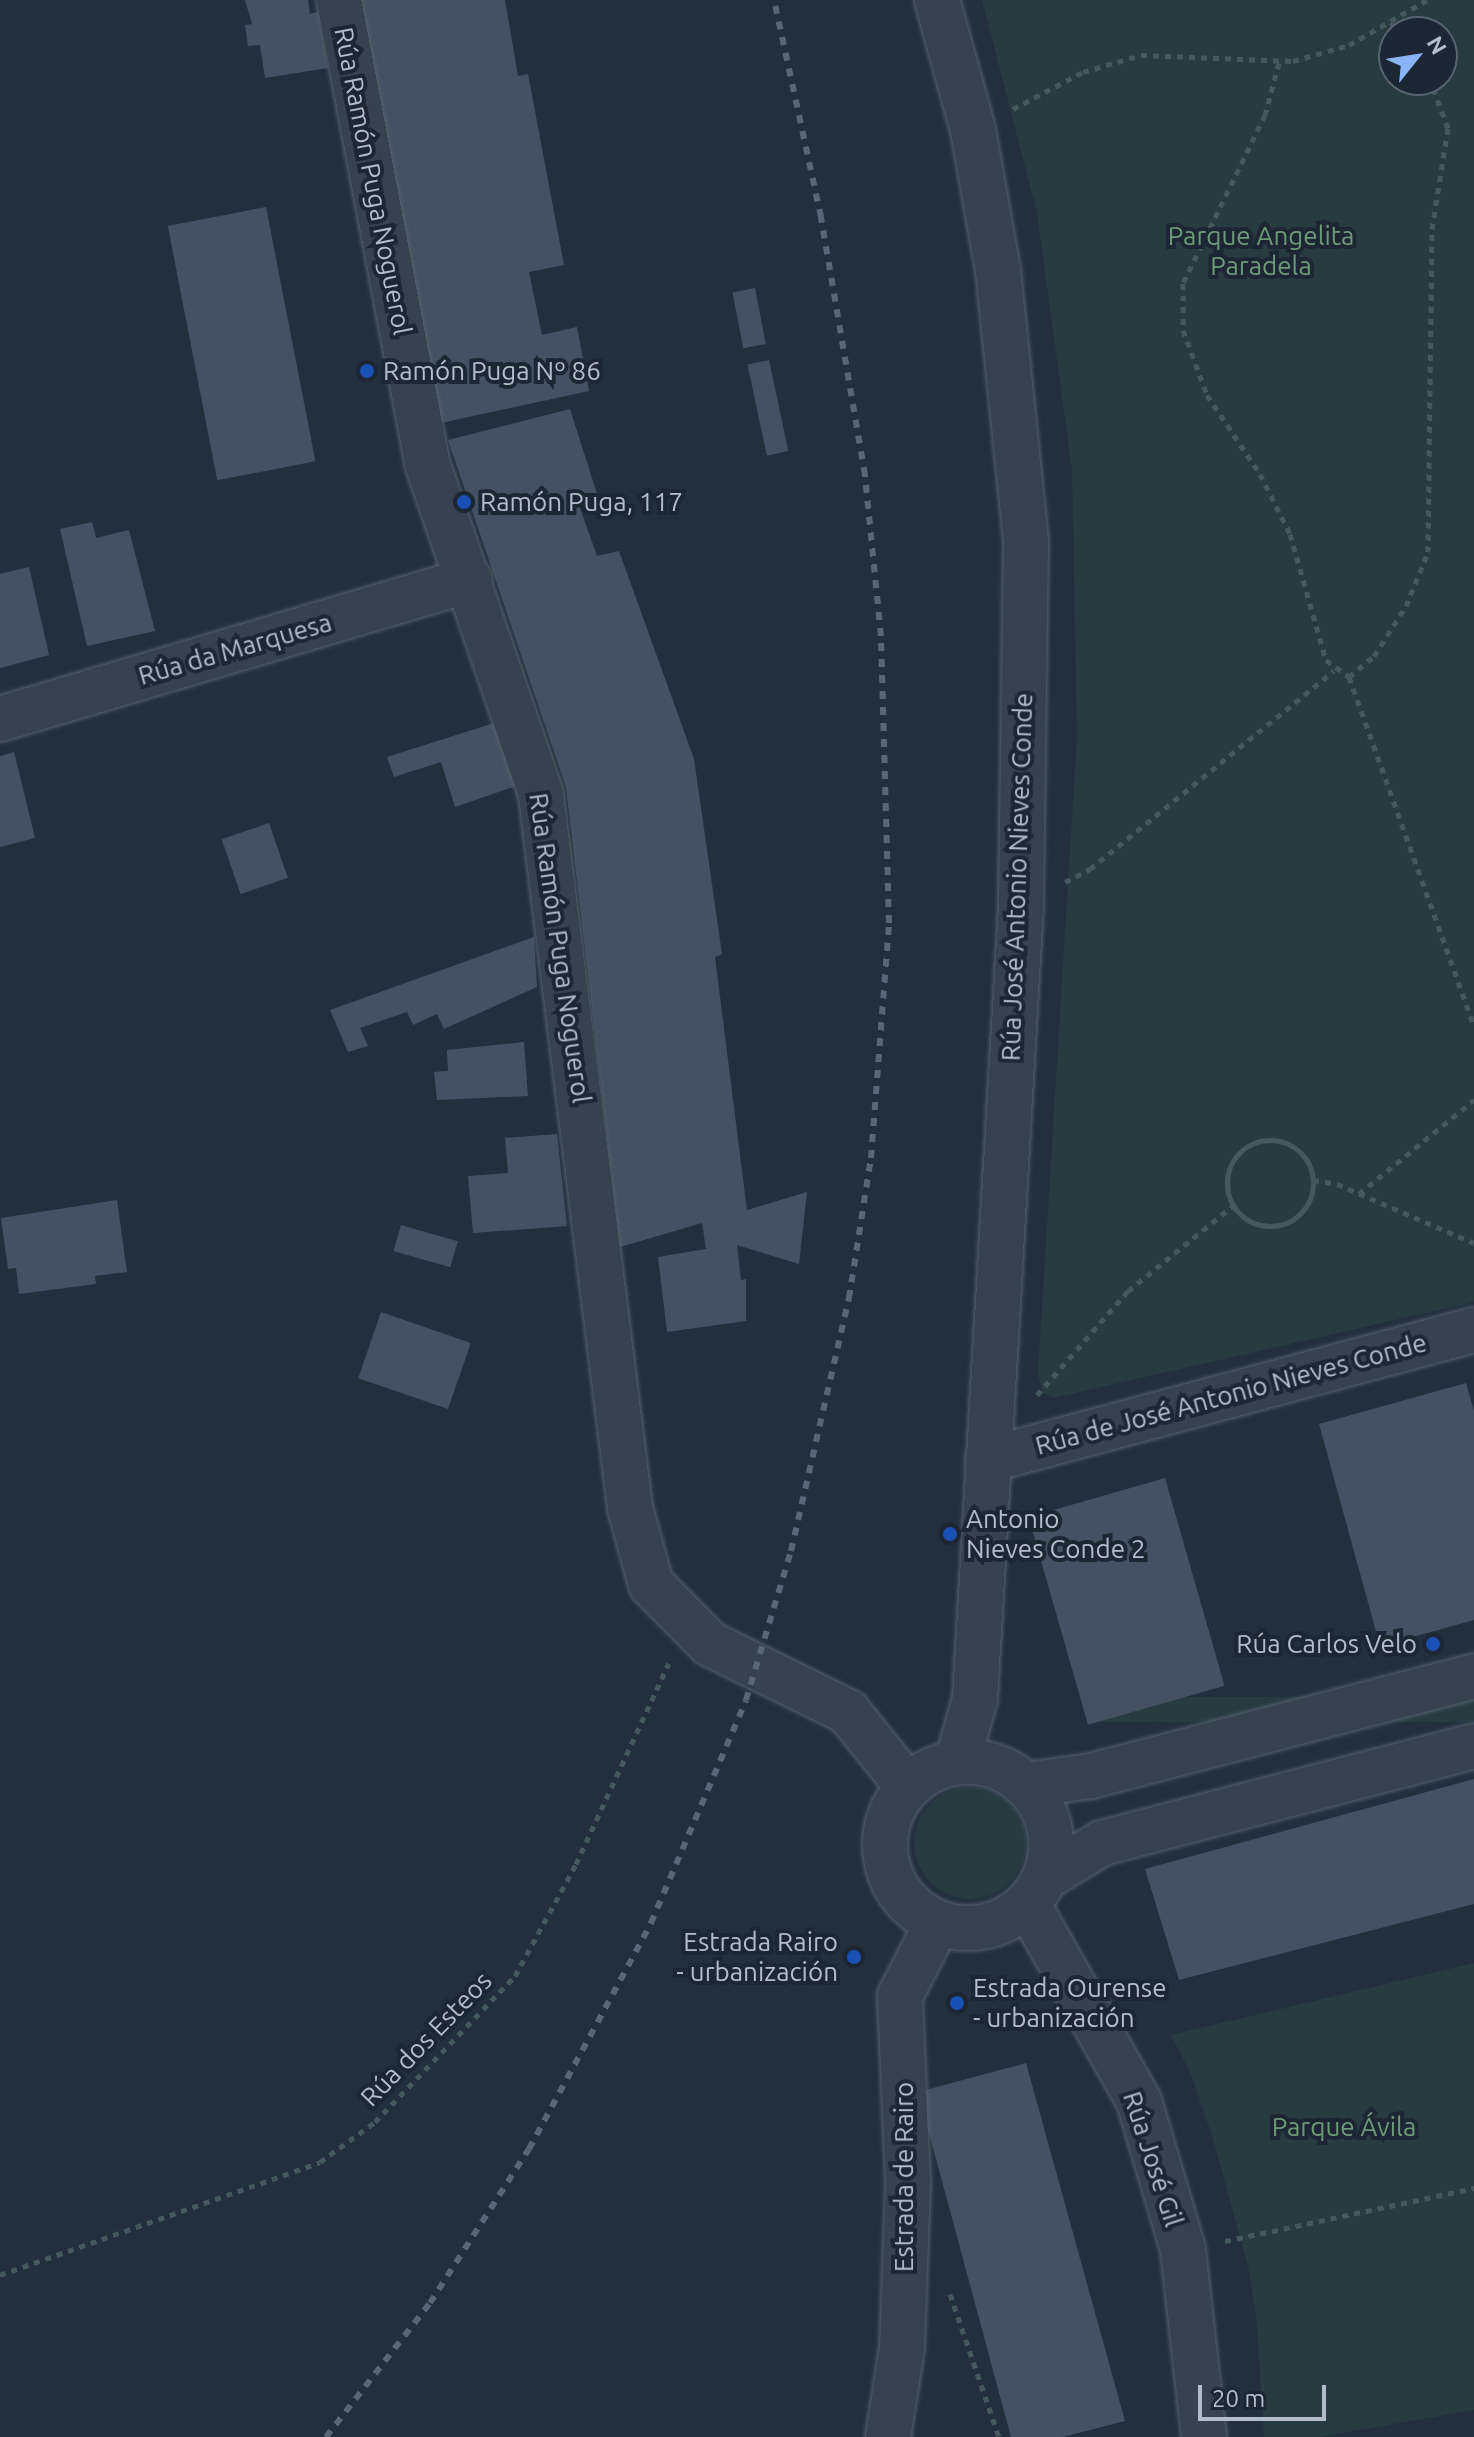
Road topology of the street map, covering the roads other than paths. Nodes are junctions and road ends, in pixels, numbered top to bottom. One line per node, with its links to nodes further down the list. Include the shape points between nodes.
1 (339, 0): 3 (street, Rúa Ramón Puga Noguerol, via 427,463)
2 (937, 0): 6 (street, Rúa José Antonio Nieves Conde, via 973,130 998,270 1026,541 1021,906)
3 (470, 580): 4 (street, Rúa da Marquesa); 11 (street, Rúa Ramón Puga Noguerol, via 541,795 630,1508 651,1584 710,1644 848,1712)
4 (0, 719)
5 (1474, 1330): 6 (street, Rúa de José Antonio Nieves Conde)
6 (988, 1460): 9 (street, Rúa José Antonio Nieves Conde, via 975,1699)
7 (1474, 1676): 10 (street, via 1091,1776)
8 (1474, 1746): 12 (street, via 1102,1843)
9 (958, 1759): 10 (street, via 999,1767); 11 (street)
10 (1026, 1785): 12 (street, via 1045,1812 1052,1845)
11 (908, 1787): 13 (street, via 890,1814 886,1857 891,1879 909,1906)
12 (1037, 1891): 13 (street, via 1001,1923 969,1930); 15 (street, Rúa José Gil, via 1139,2101 1183,2250)
13 (937, 1924): 14 (street, Estrada de Rairo, via 900,1996 908,2182 902,2348)
14 (888, 2437)
15 (1204, 2437)

